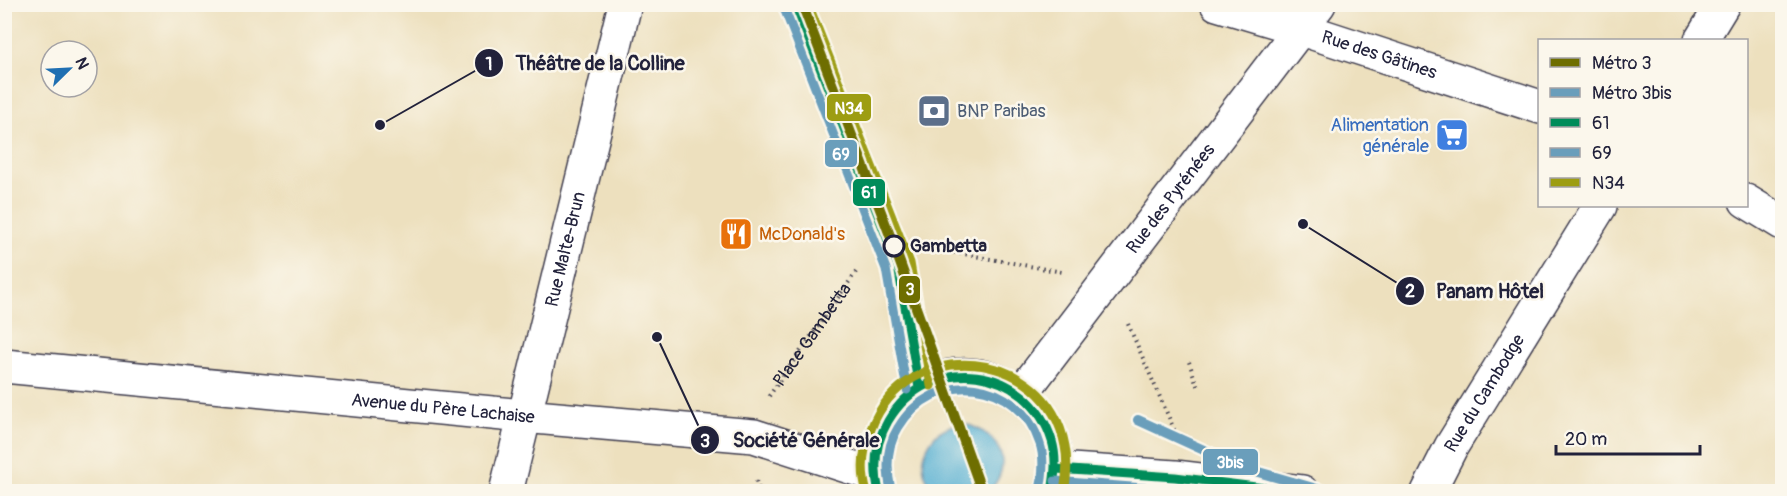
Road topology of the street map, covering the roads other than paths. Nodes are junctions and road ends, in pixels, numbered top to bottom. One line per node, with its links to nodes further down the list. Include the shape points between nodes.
1 (625, 4): 14 (street, Rue Malte-Brun)
2 (795, 4): 12 (street, via 898,266)
3 (1216, 4): 5 (street, Rue des Gâtines)
4 (1723, 4): 6 (street)
5 (1310, 17): 7 (street, Rue des Gâtines); 13 (street, Rue des Pyrénées)
6 (1702, 39)
7 (1538, 107)
8 (1748, 202): 10 (street)
9 (1599, 207): 19 (street, Rue du Cambodge, via 1451,447)
10 (1782, 223)
11 (4, 366): 14 (street, Avenue du Père Lachaise)
12 (918, 388): 13 (street, via 944,377 971,375 999,381); 16 (street, via 898,404 884,425 877,449)
13 (1021, 394): 15 (street, via 1041,416 1052,441)
14 (523, 416): 16 (street, Avenue du Père Lachaise, via 754,436); 17 (street, Rue Malte-Brun)
15 (1054, 480): 18 (street, via 1175,477)
16 (877, 483)
17 (506, 492)
18 (1302, 492)
19 (1428, 492)

